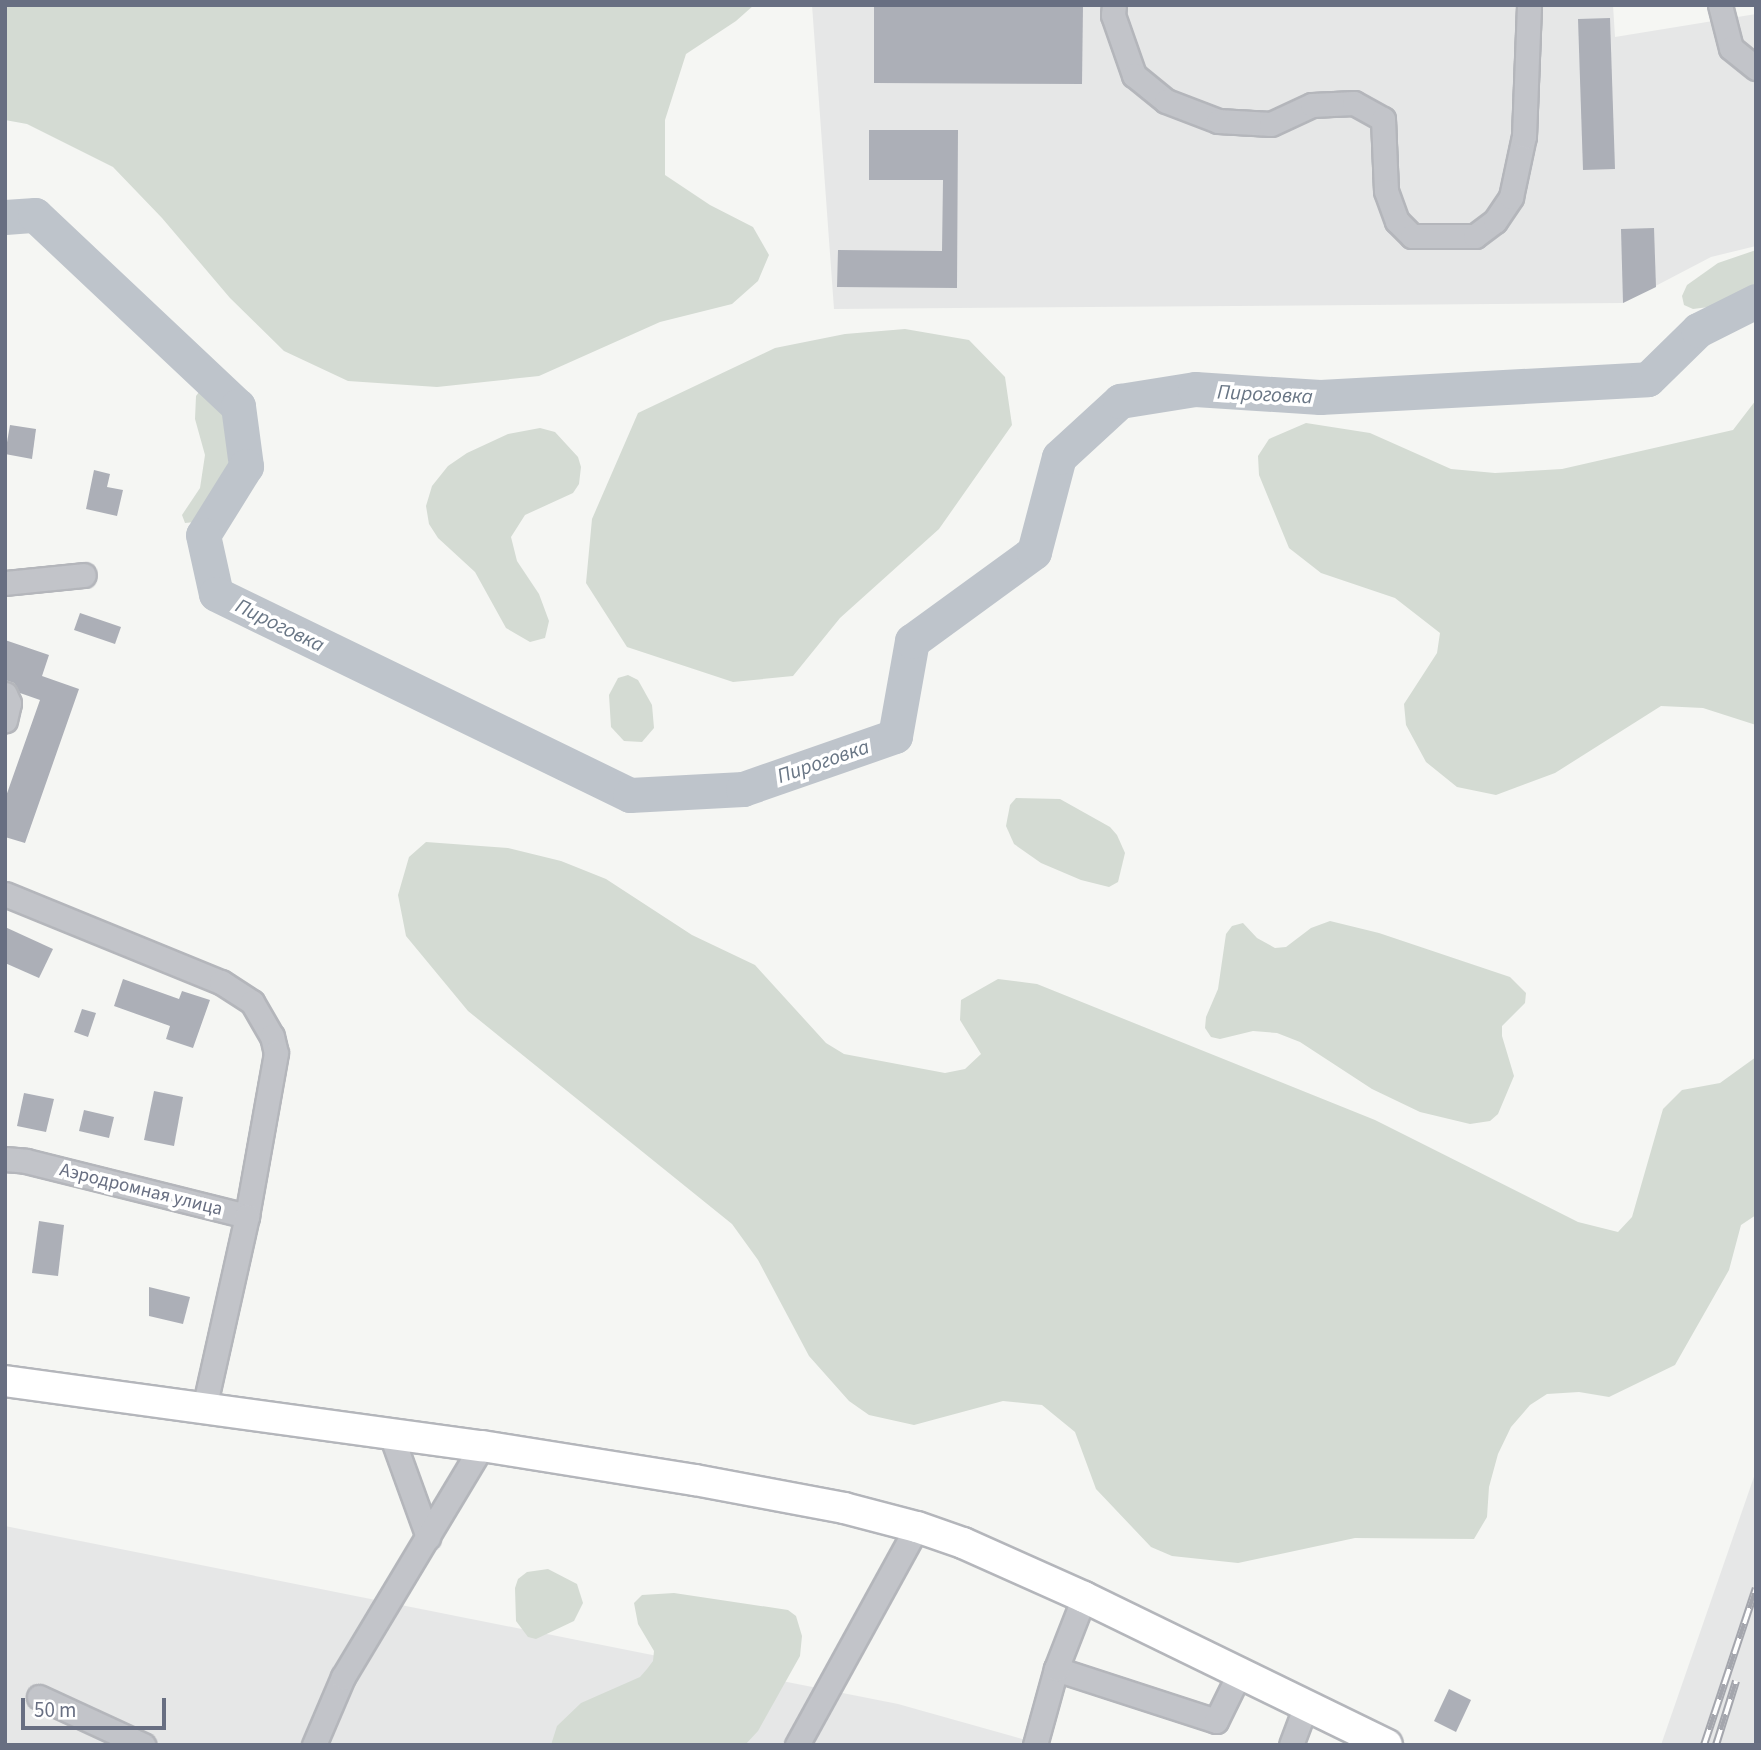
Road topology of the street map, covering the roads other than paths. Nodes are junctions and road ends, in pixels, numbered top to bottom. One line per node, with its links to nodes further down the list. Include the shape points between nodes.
1 (1114, 5): 2 (street, via 1112,15 1134,75 1166,101 1217,121 1271,124 1312,106 1354,103 1383,119 1386,191 1397,221 1412,236 1475,236 1495,221 1511,197 1524,136)
2 (1529, 5)
3 (1720, 5): 4 (street, via 1731,48)
4 (1756, 68)
5 (84, 575): 6 (street)
6 (5, 583)
7 (5, 694): 8 (street, via 9,703)
8 (5, 721)
9 (5, 894): 11 (street, via 221,982 252,1002 268,1027 276,1053)
10 (5, 1159): 11 (street, Аэродромная улица)
11 (247, 1216): 13 (street, Аэродромная улица)
12 (5, 1381): 13 (main road)
13 (204, 1409): 14 (main road)
14 (390, 1432): 15 (main road); 17 (street)
15 (482, 1446): 16 (main road, via 695,1480); 17 (street)
16 (917, 1527): 18 (main road); 25 (street)
17 (428, 1537): 24 (street, via 344,1677)
18 (1084, 1597): 19 (street); 20 (main road)
19 (1056, 1669): 20 (street, via 1216,1721); 26 (street)
20 (1239, 1674): 22 (main road)
21 (39, 1697): 23 (street)
22 (1306, 1706): 27 (street); 28 (main road)
23 (143, 1745)
24 (314, 1745)
25 (796, 1745)
26 (1035, 1745)
27 (1291, 1745)
28 (1387, 1745)

